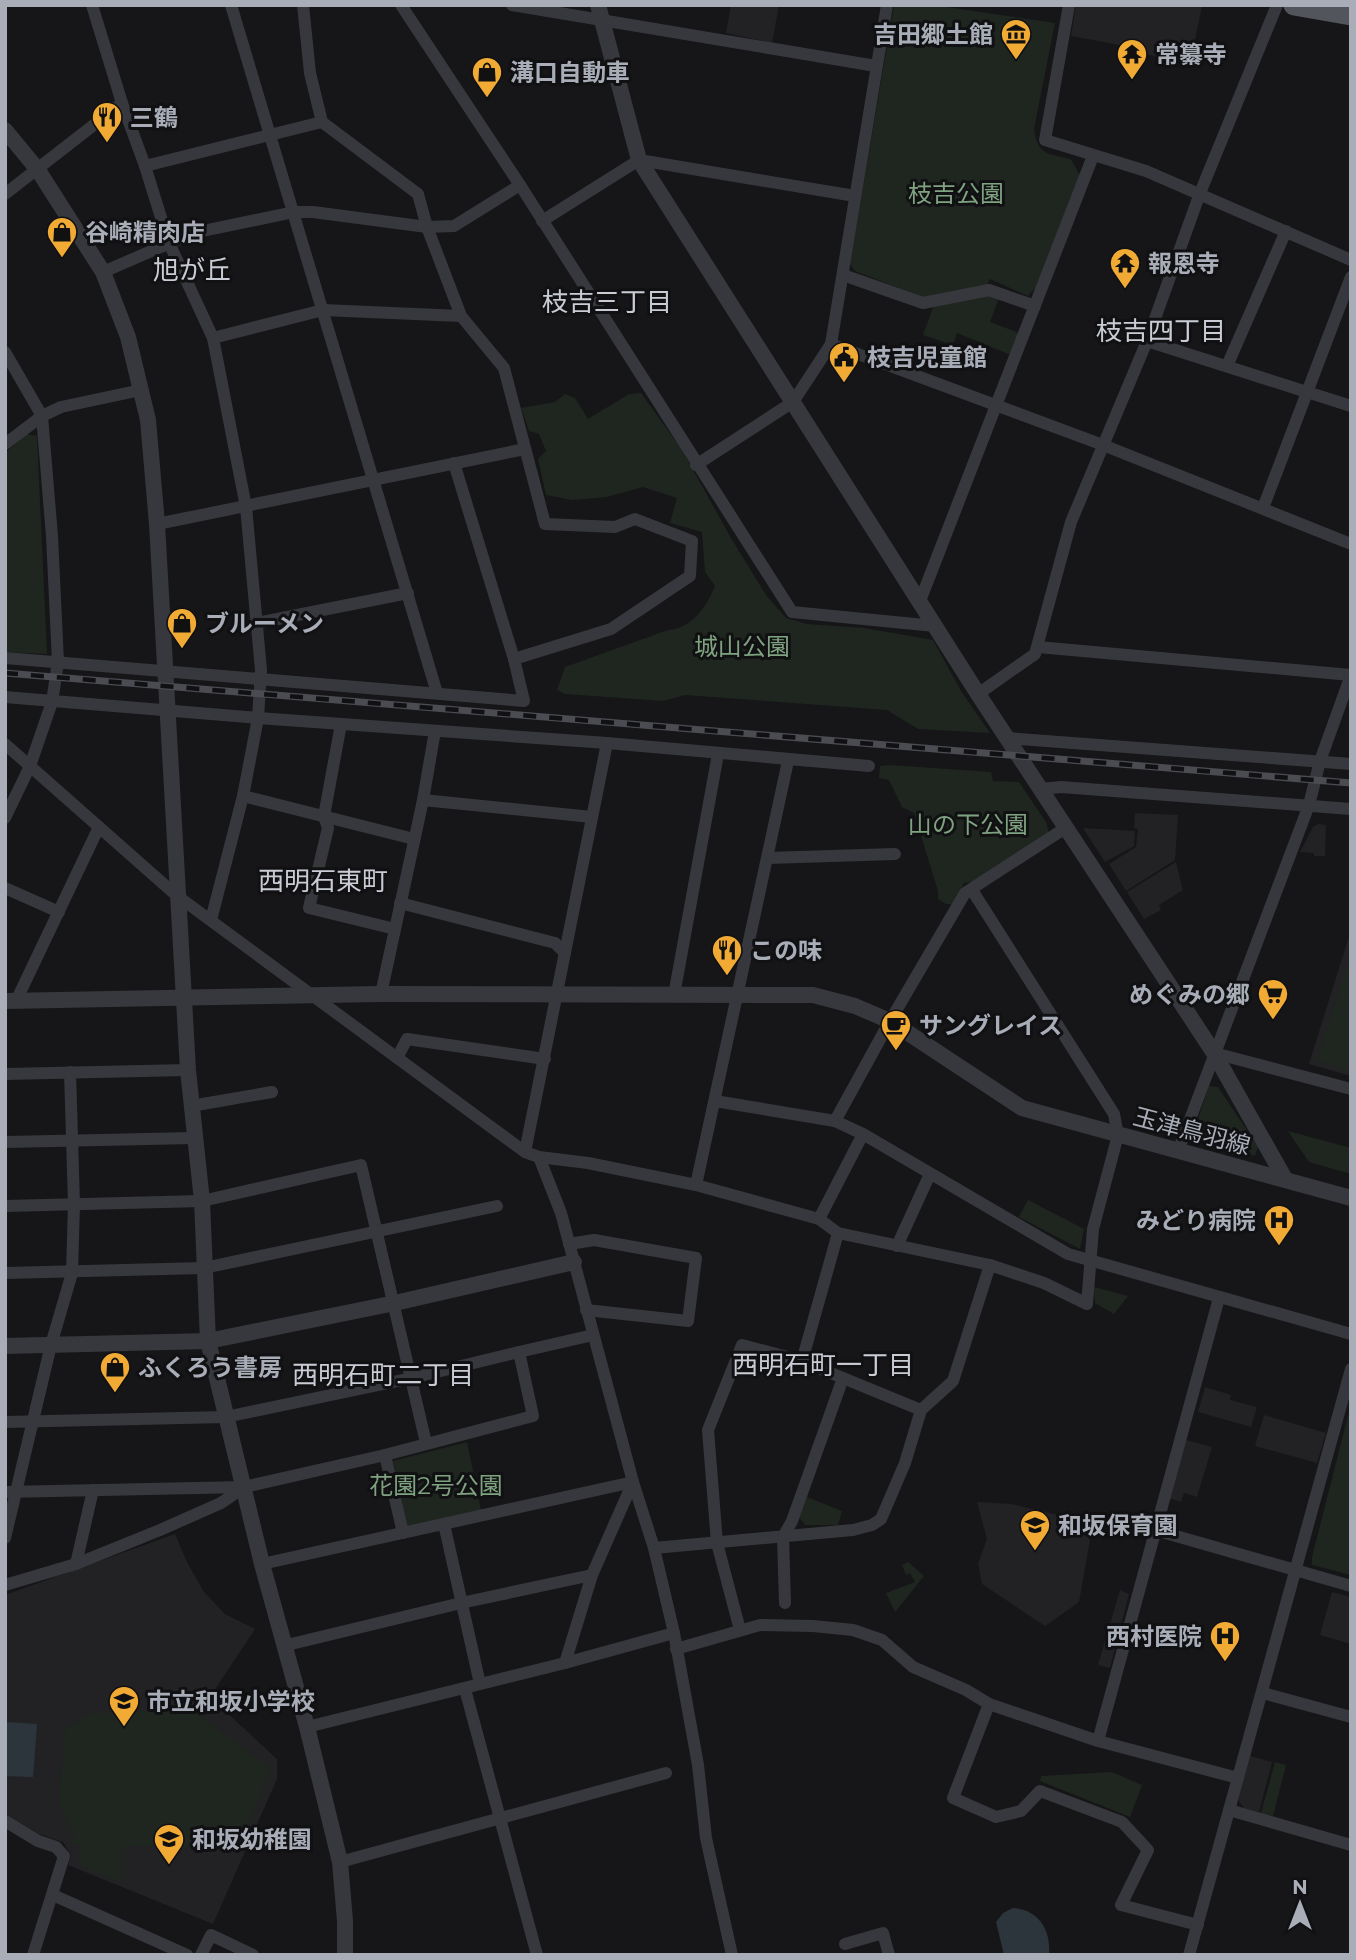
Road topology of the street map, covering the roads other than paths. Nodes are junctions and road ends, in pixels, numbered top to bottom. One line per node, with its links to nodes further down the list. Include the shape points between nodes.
1 (92, 5): 13 (street)
2 (231, 5): 16 (street)
3 (303, 5): 14 (street, via 310,73)
4 (401, 5): 21 (street)
5 (512, 5): 10 (street)
6 (887, 5): 12 (street)
7 (1069, 5): 17 (street, via 1045,140)
8 (1276, 5): 22 (street)
9 (1294, 5): 11 (main road)
10 (600, 12): 12 (street); 18 (street)
11 (1351, 15)
12 (876, 66): 24 (street)
13 (122, 103): 19 (street); 20 (street)
14 (322, 122): 16 (street); 27 (street, via 418,194)
15 (5, 130): 20 (street)
16 (271, 135): 19 (street); 25 (street)
17 (1093, 156): 22 (street); 34 (street)
18 (639, 160): 24 (street); 26 (street); 44 (street)
19 (145, 166): 29 (street)
20 (38, 170): 23 (street); 31 (street)
21 (520, 185): 26 (street); 27 (street, via 454,226)
22 (1200, 193): 28 (street); 38 (street)
23 (5, 194)
24 (855, 196): 32 (street)
25 (294, 212): 27 (street); 29 (street, via 193,233); 35 (street)
26 (542, 221): 52 (street)
27 (427, 227): 36 (street)
28 (1286, 231): 30 (street); 41 (street)
29 (169, 243): 31 (street); 37 (street)
30 (1351, 260)
31 (103, 272): 42 (street, via 128,337)
32 (843, 275): 34 (street, via 923,303 989,290); 39 (street)
33 (1351, 277): 43 (street)
34 (1035, 306): 45 (street)
35 (323, 310): 36 (street); 37 (street); 53 (street)
36 (461, 316): 50 (street, via 504,368)
37 (213, 338): 54 (street)
38 (1147, 341): 41 (street); 49 (street)
39 (831, 344): 44 (street); 45 (street)
40 (5, 352): 47 (street)
41 (1227, 366): 43 (street)
42 (141, 390): 47 (street, via 61,407); 56 (street, via 148,420)
43 (1307, 392): 46 (street); 55 (street)
44 (793, 402): 52 (street); 59 (street)
45 (998, 404): 49 (street); 59 (street)
46 (1351, 406)
47 (42, 416): 48 (street); 65 (street)
48 (5, 444)
49 (1104, 445): 55 (street); 62 (street, via 1071,522)
50 (525, 449): 51 (street); 64 (street, via 545,524 615,527 635,519 692,541 690,576 634,614 611,629)
51 (454, 463): 53 (street); 64 (street)
52 (696, 465): 61 (street, via 792,612)
53 (373, 480): 54 (street); 58 (street)
54 (246, 507): 56 (street); 60 (street)
55 (1263, 508): 57 (street)
56 (156, 524): 66 (street)
57 (1351, 544)
58 (408, 593): 60 (street); 69 (street)
59 (920, 601): 61 (street)
60 (257, 623): 68 (street)
61 (935, 626): 70 (street)
62 (1038, 647): 67 (street); 70 (street, via 1035,654)
63 (5, 659): 65 (street)
64 (514, 659): 69 (street, via 524,701)
65 (58, 662): 66 (street); 72 (street)
66 (164, 671): 68 (street); 73 (street)
67 (1351, 675): 82 (street)
68 (260, 680): 69 (street); 74 (street)
69 (437, 693)
70 (978, 694): 77 (street)
71 (5, 697): 72 (street)
72 (52, 702): 73 (street); 84 (street)
73 (166, 709): 74 (street); 101 (street)
74 (258, 718): 75 (street); 87 (street)
75 (341, 724): 76 (street); 91 (street)
76 (436, 731): 78 (street); 88 (street)
77 (1007, 738): 82 (street); 86 (street)
78 (607, 743): 80 (street); 92 (street)
79 (5, 744): 84 (street)
80 (718, 754): 81 (street); 109 (street)
81 (788, 761): 85 (street); 98 (street)
82 (1320, 761): 83 (street); 89 (street)
83 (1351, 764)
84 (30, 766): 93 (street); 94 (street)
85 (869, 766)
86 (1041, 789): 89 (street); 95 (street)
87 (243, 796): 91 (street); 104 (street)
88 (423, 800): 92 (street); 96 (street)
89 (1309, 805): 90 (street); 115 (street)
90 (1351, 809)
91 (324, 816): 96 (street); 105 (street, via 328,828 309,908)
92 (592, 817): 106 (street)
93 (5, 818)
94 (99, 827): 101 (street); 103 (street)
95 (1067, 827): 100 (street); 115 (street)
96 (414, 839): 102 (street)
97 (895, 854): 98 (street)
98 (768, 859): 110 (street)
99 (5, 888): 103 (street)
100 (972, 890): 114 (street, via 965,893); 127 (street, via 1114,1114)
101 (176, 895): 104 (street); 112 (street)
102 (401, 903): 105 (street); 106 (street, via 555,943)
103 (59, 912): 113 (street)
104 (211, 920): 111 (street)
105 (395, 929): 107 (street)
106 (565, 953): 108 (street)
107 (381, 994): 108 (street, 玉津鳥羽線); 111 (street, 玉津鳥羽線)
108 (559, 995): 109 (street, 玉津鳥羽線); 117 (street)
109 (674, 995): 110 (street, 玉津鳥羽線)
110 (739, 995): 114 (street, 玉津鳥羽線, via 813,995); 123 (street)
111 (313, 996): 112 (street, 玉津鳥羽線); 116 (street)
112 (184, 997): 113 (street, 玉津鳥羽線); 118 (street)
113 (11, 1001)
114 (890, 1021): 125 (street); 127 (street, 玉津鳥羽線, via 1022,1108)
115 (1214, 1054): 121 (street); 131 (street); 135 (street)
116 (397, 1058): 117 (street, via 407,1039); 132 (street)
117 (545, 1059): 132 (street)
118 (188, 1070): 119 (street); 124 (street)
119 (70, 1072): 120 (street); 129 (street)
120 (5, 1074)
121 (1351, 1089)
122 (272, 1092): 124 (street)
123 (715, 1101): 125 (street); 136 (street)
124 (191, 1106): 128 (street)
125 (835, 1121): 126 (street)
126 (863, 1134): 134 (street); 142 (street)
127 (1118, 1135): 131 (street, 玉津鳥羽線); 147 (street, via 1093,1229)
128 (194, 1138): 129 (street); 138 (street)
129 (70, 1140): 130 (street); 139 (street)
130 (5, 1142)
131 (1178, 1151): 135 (street, 玉津鳥羽線)
132 (525, 1152): 133 (street)
133 (539, 1157): 136 (street); 145 (street)
134 (930, 1174): 146 (street); 147 (street, via 1068,1254)
135 (1285, 1179): 137 (street, 玉津鳥羽線)
136 (696, 1185): 142 (street)
137 (1351, 1198)
138 (202, 1201): 139 (street); 143 (street, via 362,1165); 150 (street)
139 (74, 1204): 140 (street); 152 (street)
140 (5, 1206)
141 (497, 1206): 143 (street)
142 (819, 1219): 144 (street)
143 (378, 1232): 150 (street); 154 (street)
144 (838, 1233): 146 (street); 162 (street)
145 (569, 1244): 148 (street); 155 (street, via 594,1240 696,1258 688,1321)
146 (897, 1245): 149 (street)
147 (1090, 1261): 149 (street, via 1087,1304); 153 (street)
148 (574, 1262): 154 (street); 155 (street)
149 (990, 1265): 166 (street, via 953,1381)
150 (204, 1268): 152 (street); 158 (street)
151 (5, 1273): 152 (street)
152 (72, 1273): 159 (street)
153 (1219, 1298): 156 (street); 177 (street)
154 (395, 1303): 158 (street); 164 (street)
155 (586, 1310): 157 (street)
156 (1351, 1334)
157 (593, 1335): 161 (street); 172 (street)
158 (208, 1341): 159 (street); 167 (street)
159 (51, 1345): 160 (street); 168 (street)
160 (5, 1346)
161 (519, 1352): 164 (street); 170 (street, via 533,1416)
162 (802, 1362): 165 (street); 181 (street, via 742,1345 708,1430)
163 (1351, 1369): 185 (street)
164 (412, 1378): 167 (street); 170 (street)
165 (843, 1378): 166 (street); 179 (street)
166 (921, 1410): 179 (street, via 881,1519 853,1530)
167 (226, 1417): 168 (street); 173 (street)
168 (35, 1421): 169 (street); 175 (street)
169 (5, 1422)
170 (426, 1443): 171 (street)
171 (385, 1455): 173 (street); 178 (street)
172 (633, 1482): 176 (street); 182 (street); 186 (street)
173 (244, 1487): 174 (street); 183 (street, via 221,1503); 184 (street)
174 (93, 1490): 175 (street); 183 (street)
175 (11, 1492): 180 (street)
176 (444, 1524): 178 (street); 189 (street)
177 (1155, 1530): 185 (street); 202 (street)
178 (403, 1533): 184 (street)
179 (783, 1537): 181 (street); 190 (street)
180 (5, 1538)
181 (717, 1543): 182 (street); 191 (street)
182 (654, 1548): 192 (street)
183 (76, 1564): 187 (street)
184 (262, 1564): 193 (street)
185 (1297, 1572): 188 (street); 198 (street)
186 (592, 1575): 189 (street); 195 (street)
187 (5, 1585)
188 (1351, 1586)
189 (461, 1603): 193 (street); 196 (street)
190 (785, 1603)
191 (740, 1630): 194 (street); 199 (street, via 760,1625 853,1630 882,1640 913,1667)
192 (674, 1633): 194 (street); 195 (street)
193 (284, 1646): 201 (street)
194 (676, 1649): 219 (street, via 698,1765 706,1838)
195 (565, 1663): 196 (street)
196 (480, 1684): 197 (street)
197 (465, 1689): 201 (street); 206 (street)
198 (1263, 1693): 200 (street); 204 (street)
199 (989, 1704): 202 (street); 211 (street, via 953,1798 996,1817 1021,1811 1040,1791 1122,1822 1148,1850 1121,1905)
200 (1351, 1717)
201 (307, 1727): 209 (street)
202 (1098, 1741): 204 (street)
203 (666, 1773): 206 (street)
204 (1238, 1778): 205 (street)
205 (1229, 1810): 208 (street); 211 (street)
206 (500, 1818): 209 (street); 218 (street)
207 (5, 1821): 210 (street, via 38,1842 56,1847 64,1856)
208 (1351, 1845)
209 (340, 1862): 217 (street)
210 (53, 1895): 213 (street); 214 (street)
211 (1198, 1925): 221 (street)
212 (845, 1944): 220 (street, via 883,1933)
213 (33, 1955)
214 (187, 1955)
215 (201, 1955): 216 (street, via 211,1935)
216 (253, 1955)
217 (345, 1955)
218 (537, 1955)
219 (732, 1955)
220 (889, 1955)
221 (1189, 1955)

